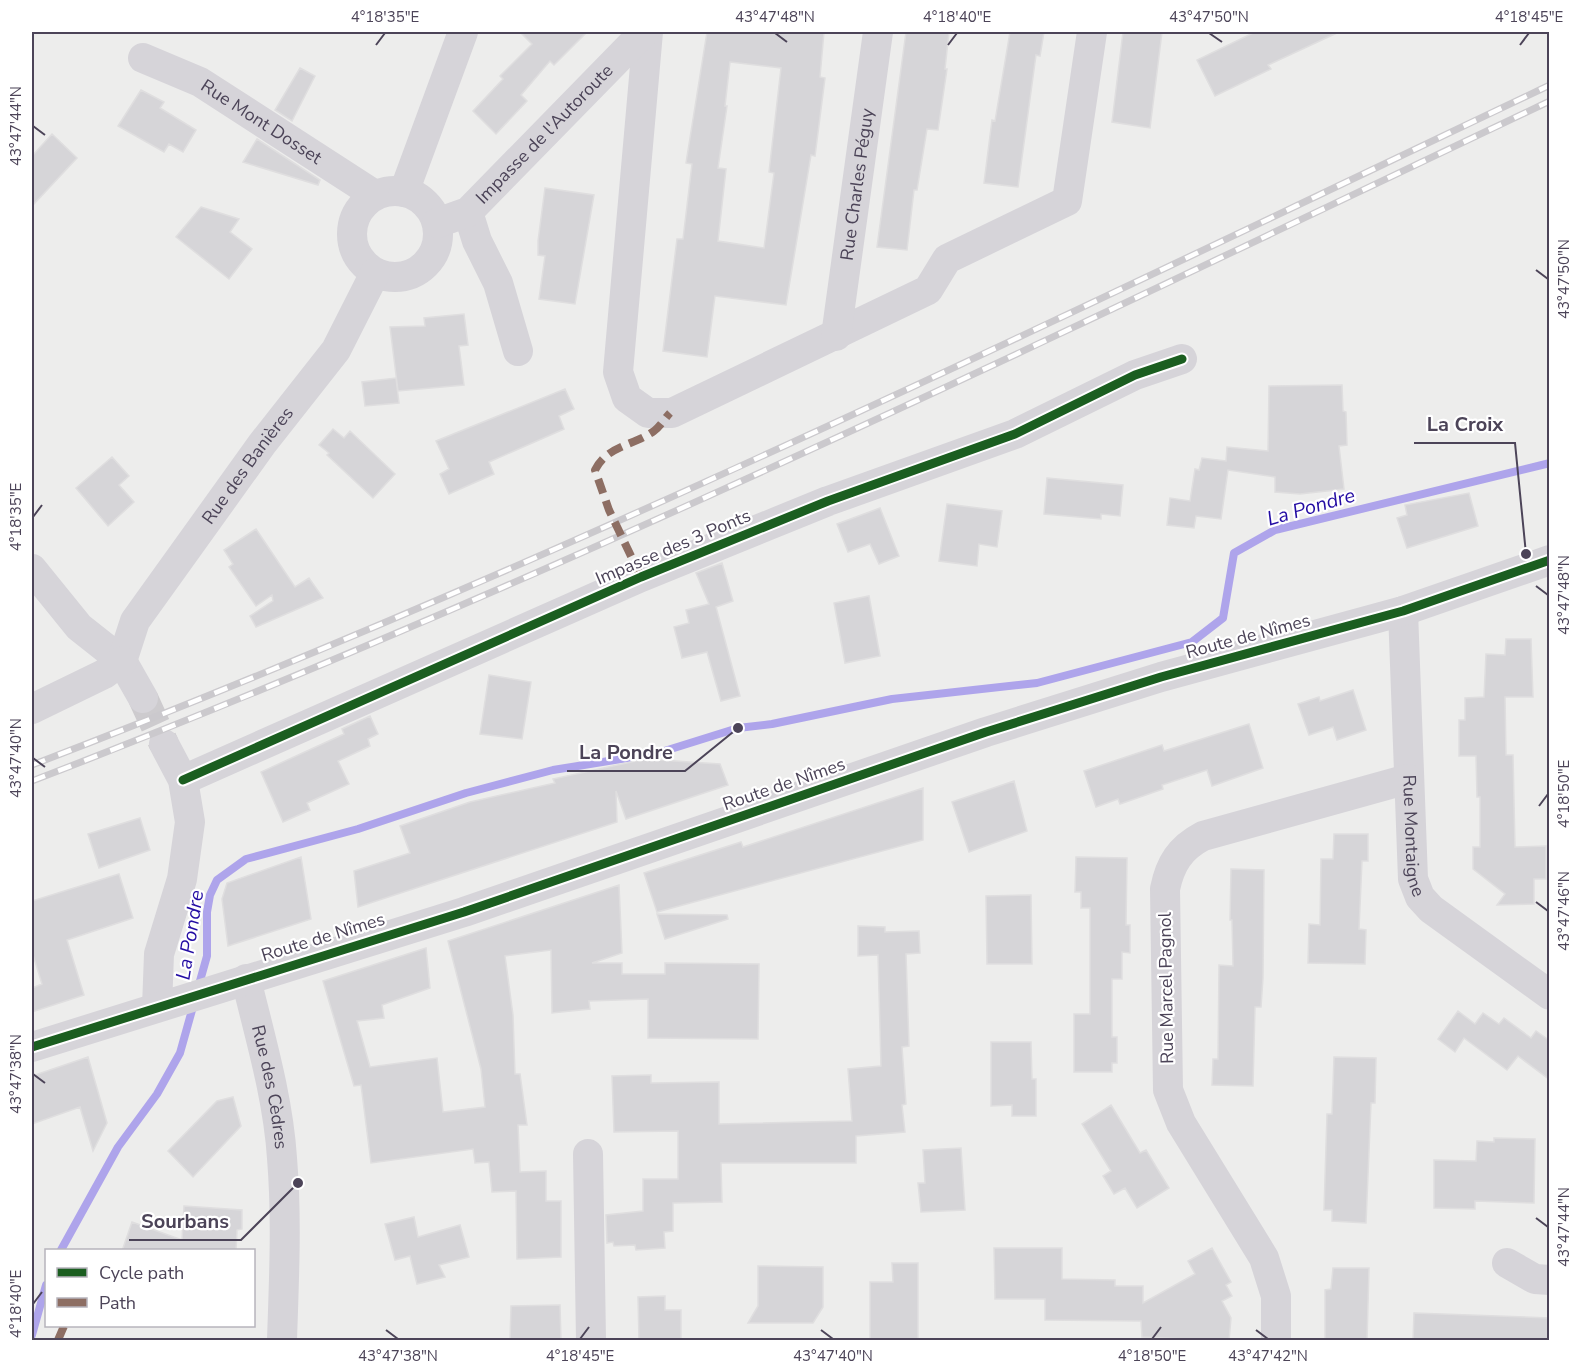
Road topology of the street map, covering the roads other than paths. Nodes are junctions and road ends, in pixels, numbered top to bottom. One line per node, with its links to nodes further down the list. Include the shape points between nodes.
1 (463, 32): 6 (street)
2 (646, 32): 7 (street, Impasse de l'Autoroute); 10 (street, via 618,372 627,398 648,413 672,413)
3 (878, 32): 10 (street, Rue Charles Péguy)
4 (1092, 32): 10 (street, via 1067,201 947,259 928,290)
5 (143, 58): 6 (street, Rue Mont Dosset, via 209,87)
6 (390, 194): 8 (street, via 425,203); 9 (street, via 364,203 352,227 352,241 364,265)
7 (468, 212): 8 (street, Impasse de l'Autoroute); 11 (street, via 498,283)
8 (437, 223): 9 (street, via 435,251 417,272 403,277)
9 (375, 273): 16 (street, Rue des Banières, via 350,327 326,365 262,444 135,621)
10 (836, 336)
11 (518, 351)
12 (1182, 360): 21 (street, Impasse des 3 Ponts, via 1135,375 1015,434 828,501 641,578)
13 (1550, 560): 15 (street, Route de Nîmes)
14 (32, 569): 16 (street, via 79,627)
15 (1403, 611): 20 (street, Rue Montaigne); 22 (street, Route de Nîmes, via 1161,677 986,732 464,912)
16 (122, 661): 17 (street); 18 (street)
17 (143, 698)
18 (32, 709)
19 (164, 744): 21 (street)
20 (1408, 778): 23 (street, Rue Montaigne, via 1412,866 1420,897); 31 (street, Rue Marcel Pagnol, via 1203,836 1186,845 1168,873 1168,1090 1181,1123 1264,1258 1276,1296)
21 (183, 780): 24 (street, via 188,802 188,840 182,879 159,954)
22 (246, 979): 24 (street, Route de Nîmes); 29 (street, Rue des Cèdres, via 268,1067 282,1156 286,1237)
23 (1550, 995)
24 (157, 1007): 25 (street, Route de Nîmes)
25 (32, 1047)
26 (588, 1154): 30 (street)
27 (1507, 1263): 28 (street, via 1535,1279)
28 (1550, 1280)
29 (282, 1341)
30 (591, 1341)
31 (1276, 1341)

